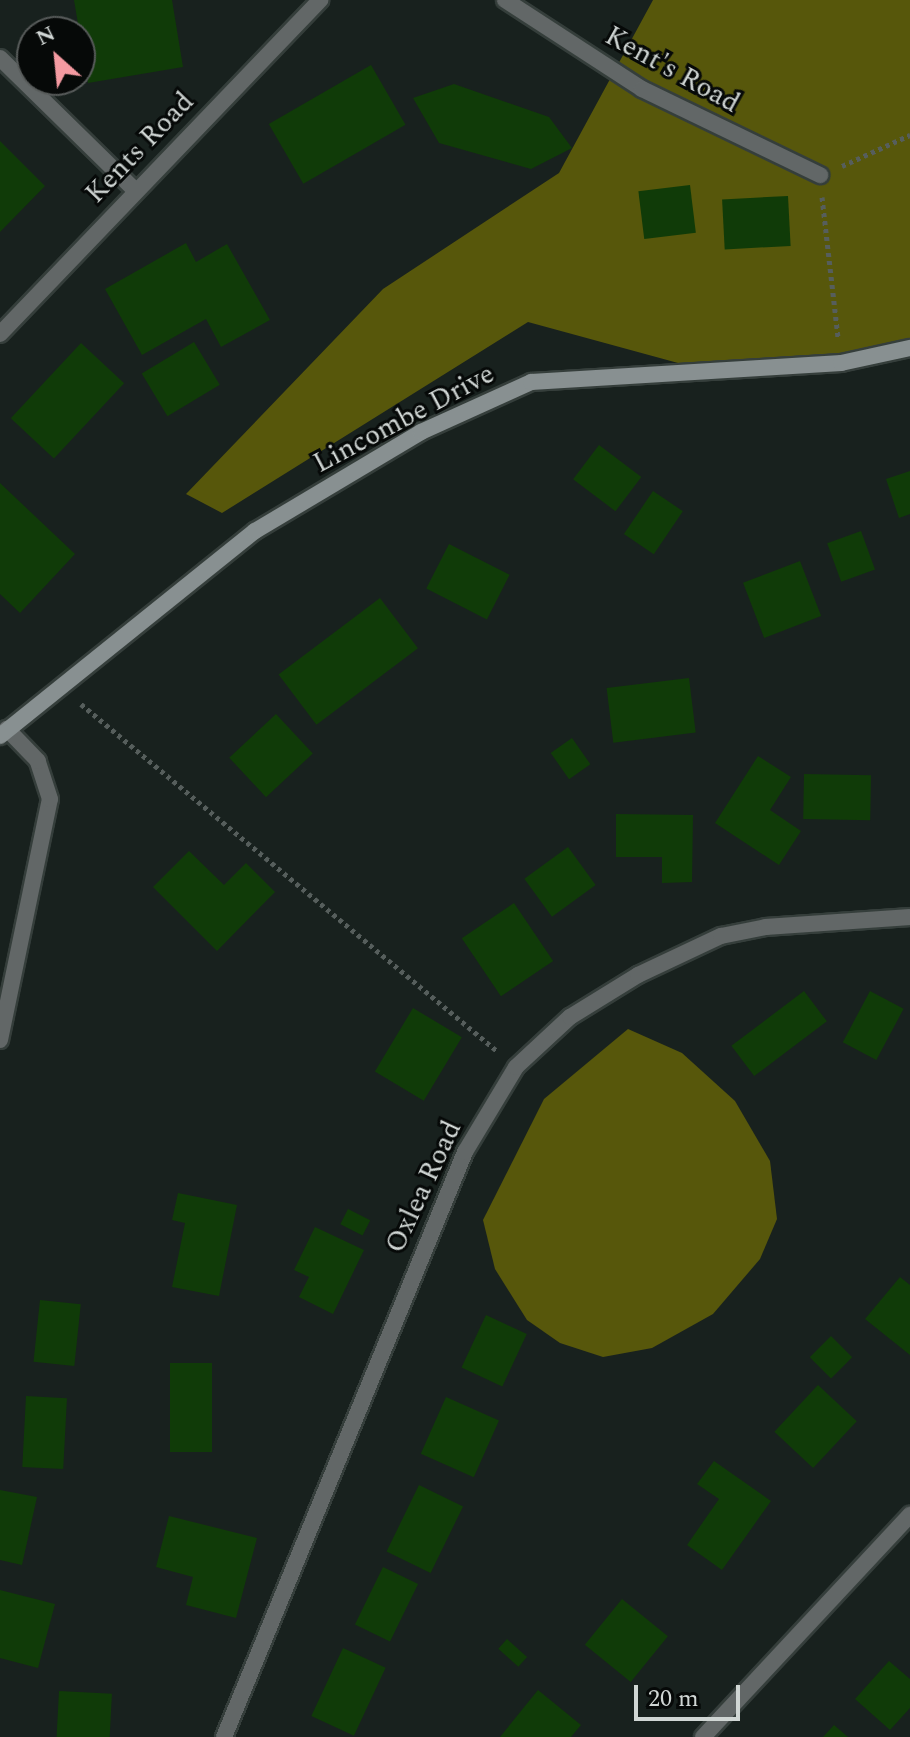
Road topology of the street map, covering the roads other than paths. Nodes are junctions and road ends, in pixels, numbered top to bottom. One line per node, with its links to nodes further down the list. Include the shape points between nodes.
1 (320, 0): 5 (street, Kents Road)
2 (505, 0): 4 (street, Kent's Road, via 642,89)
3 (0, 58): 5 (street)
4 (820, 175)
5 (135, 190): 6 (street, Kents Road)
6 (0, 334)
7 (910, 348): 8 (street, Lincombe Drive, via 841,363 531,382 421,432 255,531)
8 (3, 732): 10 (street, via 38,761 50,799)
9 (910, 917): 12 (street, Oxlea Road, via 766,927 721,936 638,975 584,1009 516,1067 465,1152)
10 (0, 1040)
11 (910, 1515): 13 (street)
12 (224, 1737)
13 (703, 1737)

